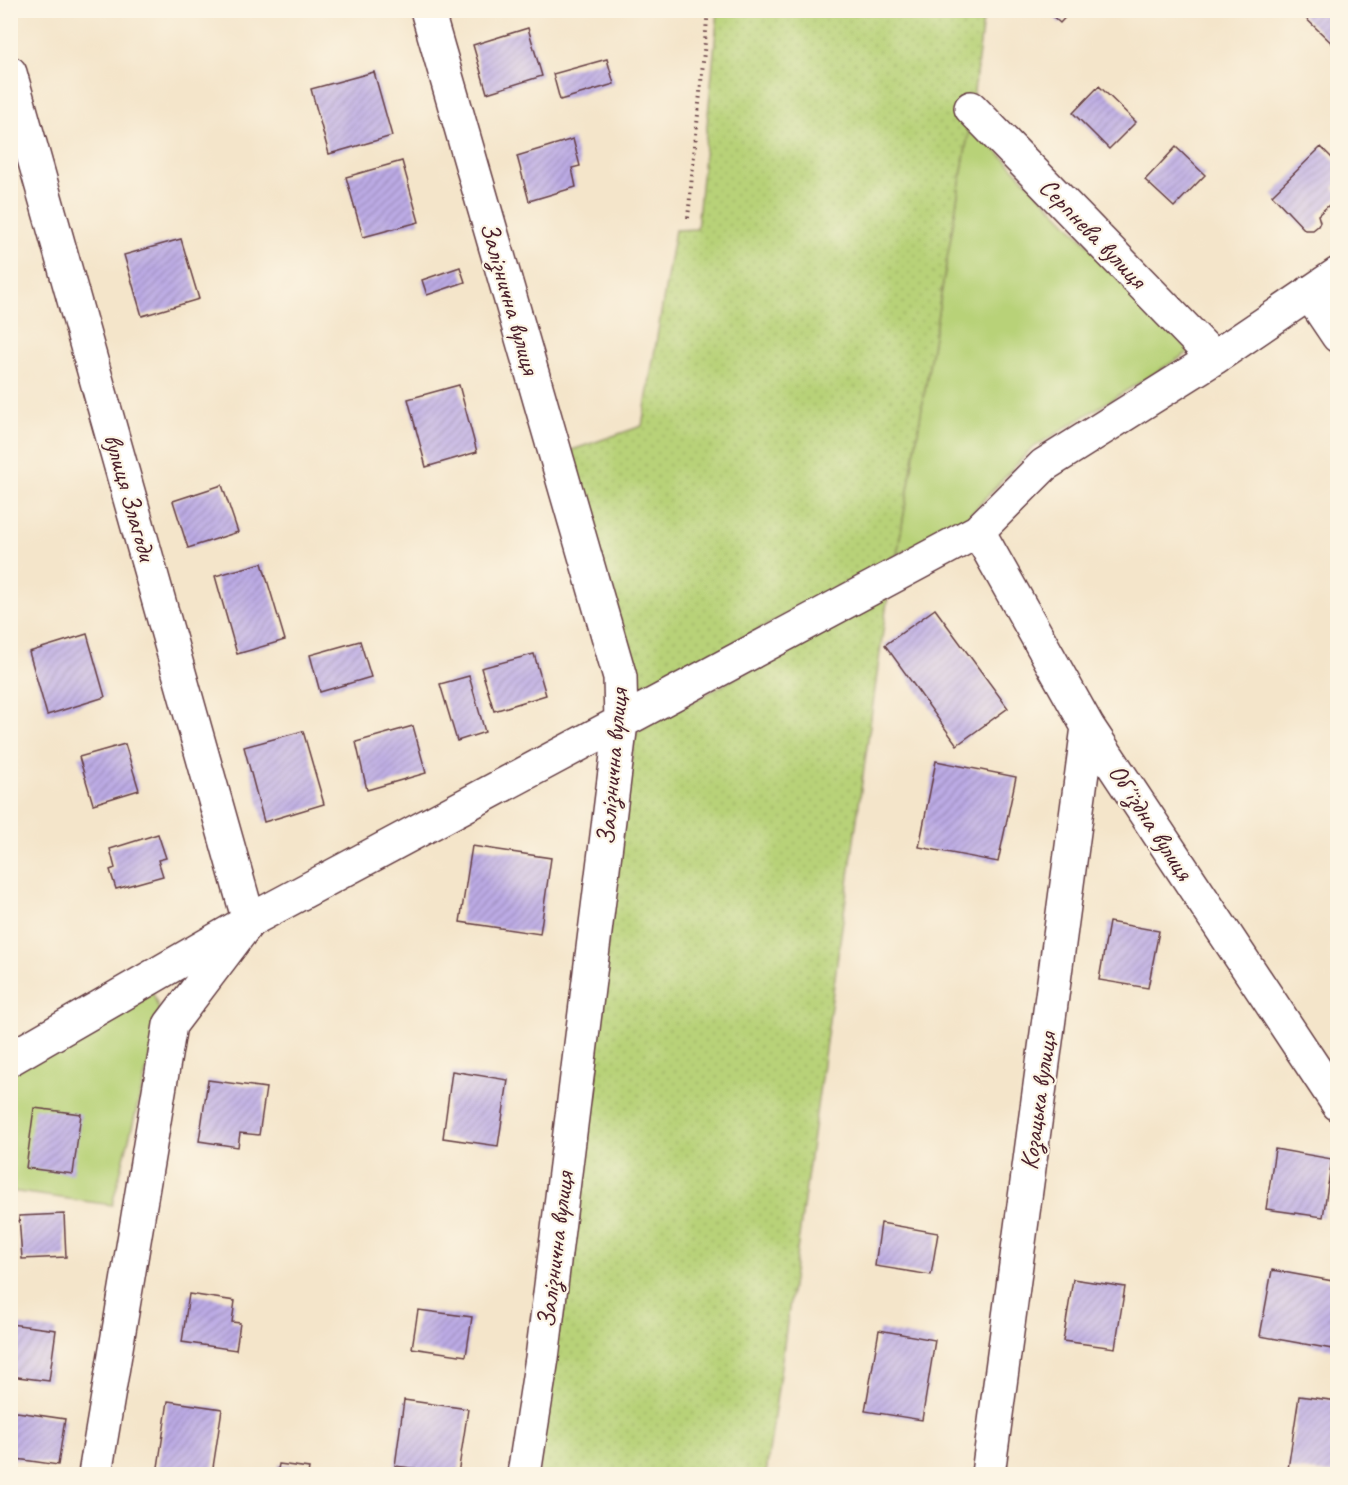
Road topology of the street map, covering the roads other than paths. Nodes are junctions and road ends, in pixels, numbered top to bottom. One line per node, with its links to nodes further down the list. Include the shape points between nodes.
1 (427, 10): 9 (street, Залізнична вулиця, via 620,677)
2 (10, 73): 11 (street, вулиця Злагоди)
3 (971, 108): 7 (street, Серпнева вулиця)
4 (1338, 274): 5 (street)
5 (1309, 293): 6 (street); 7 (street)
6 (1338, 336)
7 (1214, 358): 8 (street, via 1044,465)
8 (978, 531): 9 (street); 10 (street, Обʼїздна вулиця)
9 (621, 723): 11 (street); 15 (street, Залізнична вулиця)
10 (1088, 727): 13 (street, Обʼїздна вулиця); 16 (street, Козацька вулиця)
11 (249, 921): 12 (street); 14 (street, via 170,1025)
12 (10, 1059)
13 (1338, 1104)
14 (95, 1474)
15 (524, 1474)
16 (988, 1474)

